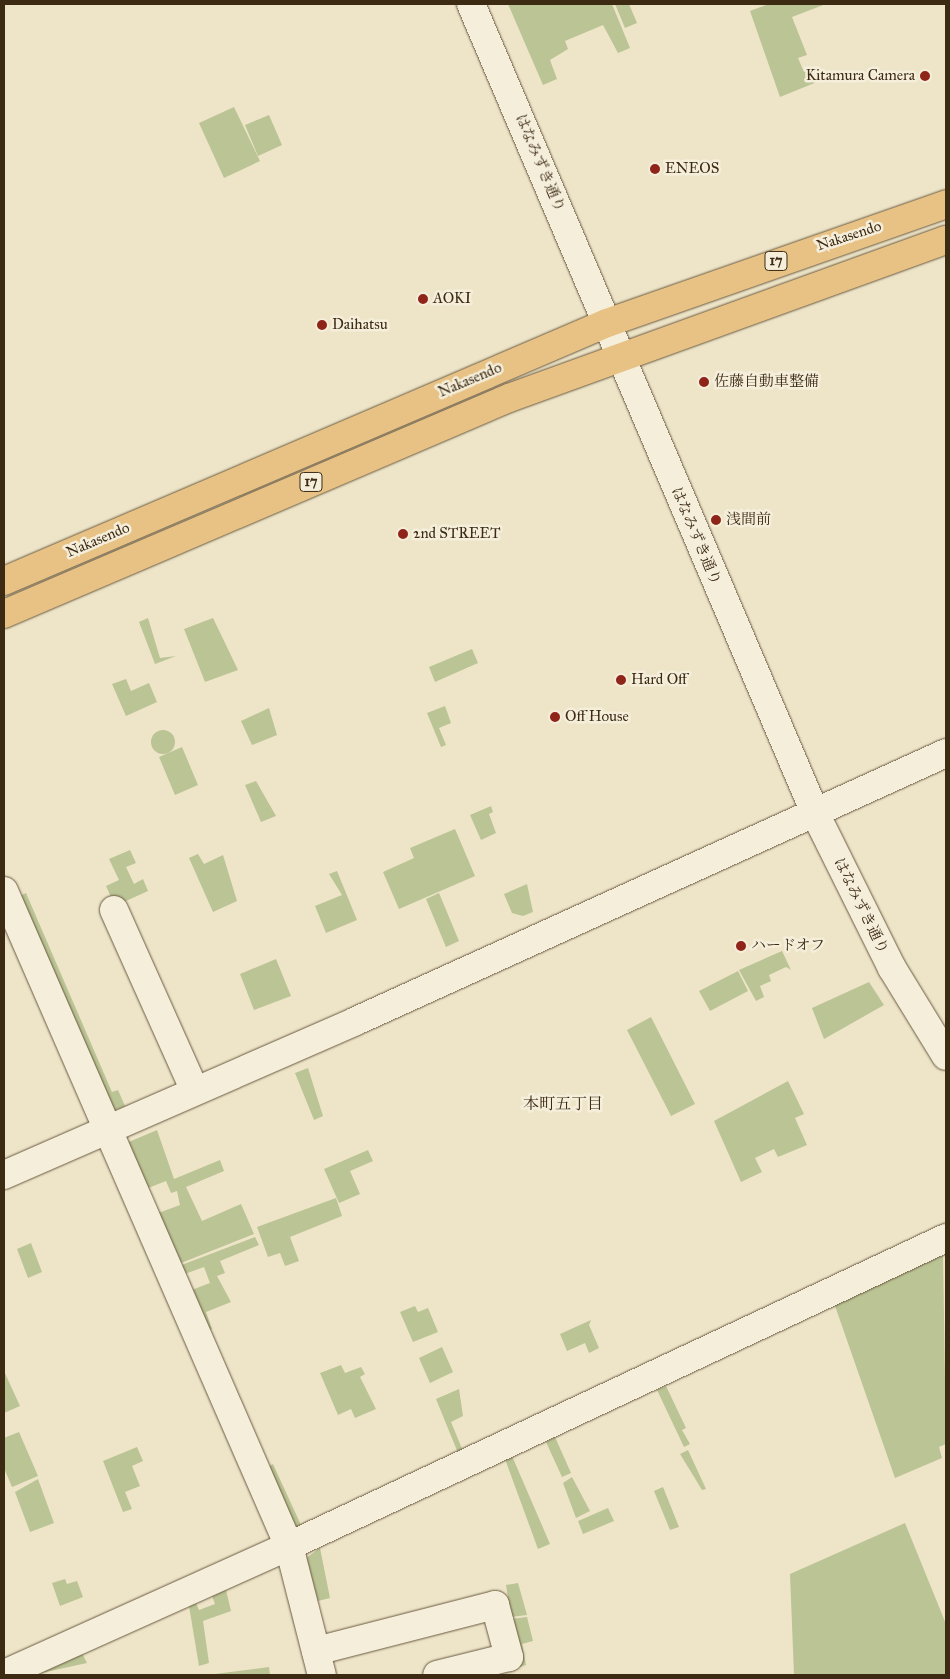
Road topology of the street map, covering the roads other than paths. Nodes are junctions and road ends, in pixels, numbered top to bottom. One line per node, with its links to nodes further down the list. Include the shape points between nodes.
1 (472, 4): 4 (street, はなみずき通り)
2 (946, 204): 4 (highway, Nakasendo / 17)
3 (946, 240): 5 (highway, Nakasendo / 17)
4 (607, 323): 5 (street, はなみずき通り); 6 (highway, Nakasendo / 17)
5 (620, 354): 7 (highway, Nakasendo / 17); 9 (street, はなみずき通り)
6 (4, 581)
7 (4, 614)
8 (946, 753): 9 (street)
9 (815, 812): 12 (street, はなみずき通り, via 892,968); 13 (street)
10 (4, 891): 14 (street)
11 (114, 910): 13 (street)
12 (946, 1056)
13 (195, 1091): 14 (street)
14 (108, 1131): 15 (street); 17 (street)
15 (4, 1175)
16 (946, 1238): 17 (street)
17 (289, 1546): 18 (street); 19 (street)
18 (319, 1663): 20 (street, via 495,1605 509,1657)
19 (4, 1674)
20 (437, 1675)

